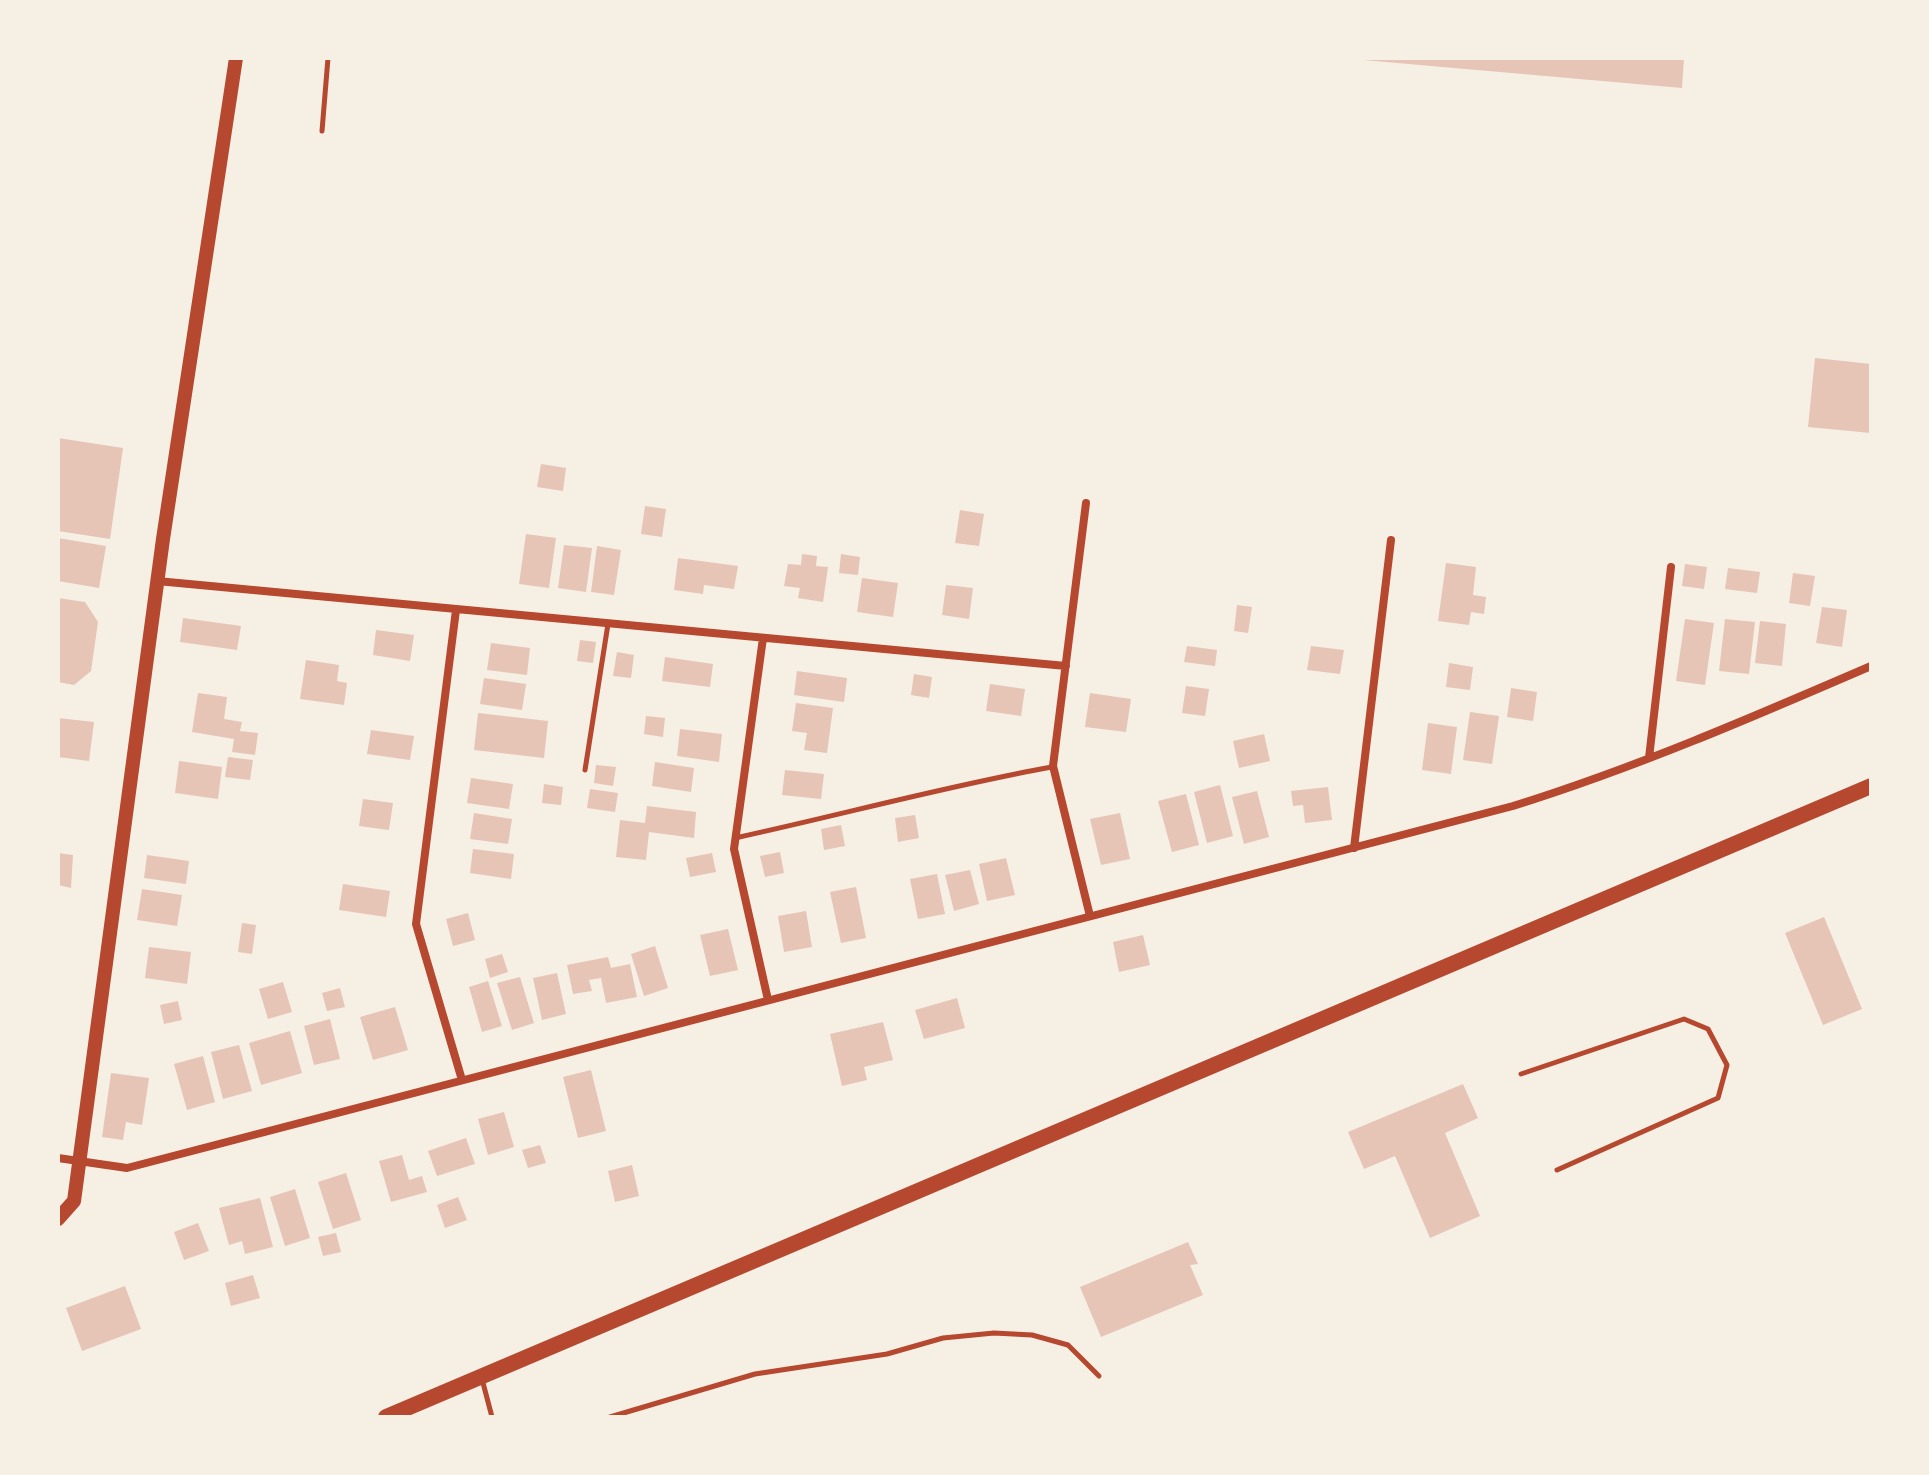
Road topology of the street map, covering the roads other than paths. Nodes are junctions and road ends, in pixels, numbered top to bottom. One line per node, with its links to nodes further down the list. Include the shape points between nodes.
1 (236, 58): 7 (main road)
2 (328, 58): 3 (lane)
3 (322, 131)
4 (1086, 503): 11 (street)
5 (1391, 540): 18 (street)
6 (1671, 567): 13 (street)
7 (157, 581): 8 (street); 24 (main road)
8 (456, 610): 9 (street); 22 (street, via 416,924)
9 (608, 624): 10 (street); 15 (lane)
10 (763, 638): 11 (street); 17 (street)
11 (1066, 666): 14 (street)
12 (1871, 666): 13 (street)
13 (1649, 758): 18 (street, via 1525,802)
14 (1053, 766): 17 (lane); 19 (street)
15 (585, 770)
16 (1871, 786): 27 (main road)
17 (735, 838): 20 (street)
18 (1354, 848): 19 (street)
19 (1090, 916): 20 (street)
20 (768, 1000): 22 (street)
21 (1521, 1074): 25 (lane, via 1684,1019 1708,1029 1727,1065 1718,1098)
22 (462, 1080): 24 (street, via 127,1168)
23 (58, 1158): 24 (street)
24 (80, 1161): 26 (main road, via 74,1201)
25 (1557, 1170)
26 (58, 1219)
27 (481, 1376): 29 (main road); 30 (lane)
28 (1099, 1376): 31 (lane, via 1068,1345 1032,1335 994,1333 755,1374)
29 (386, 1417)
30 (492, 1417)
31 (610, 1417)

